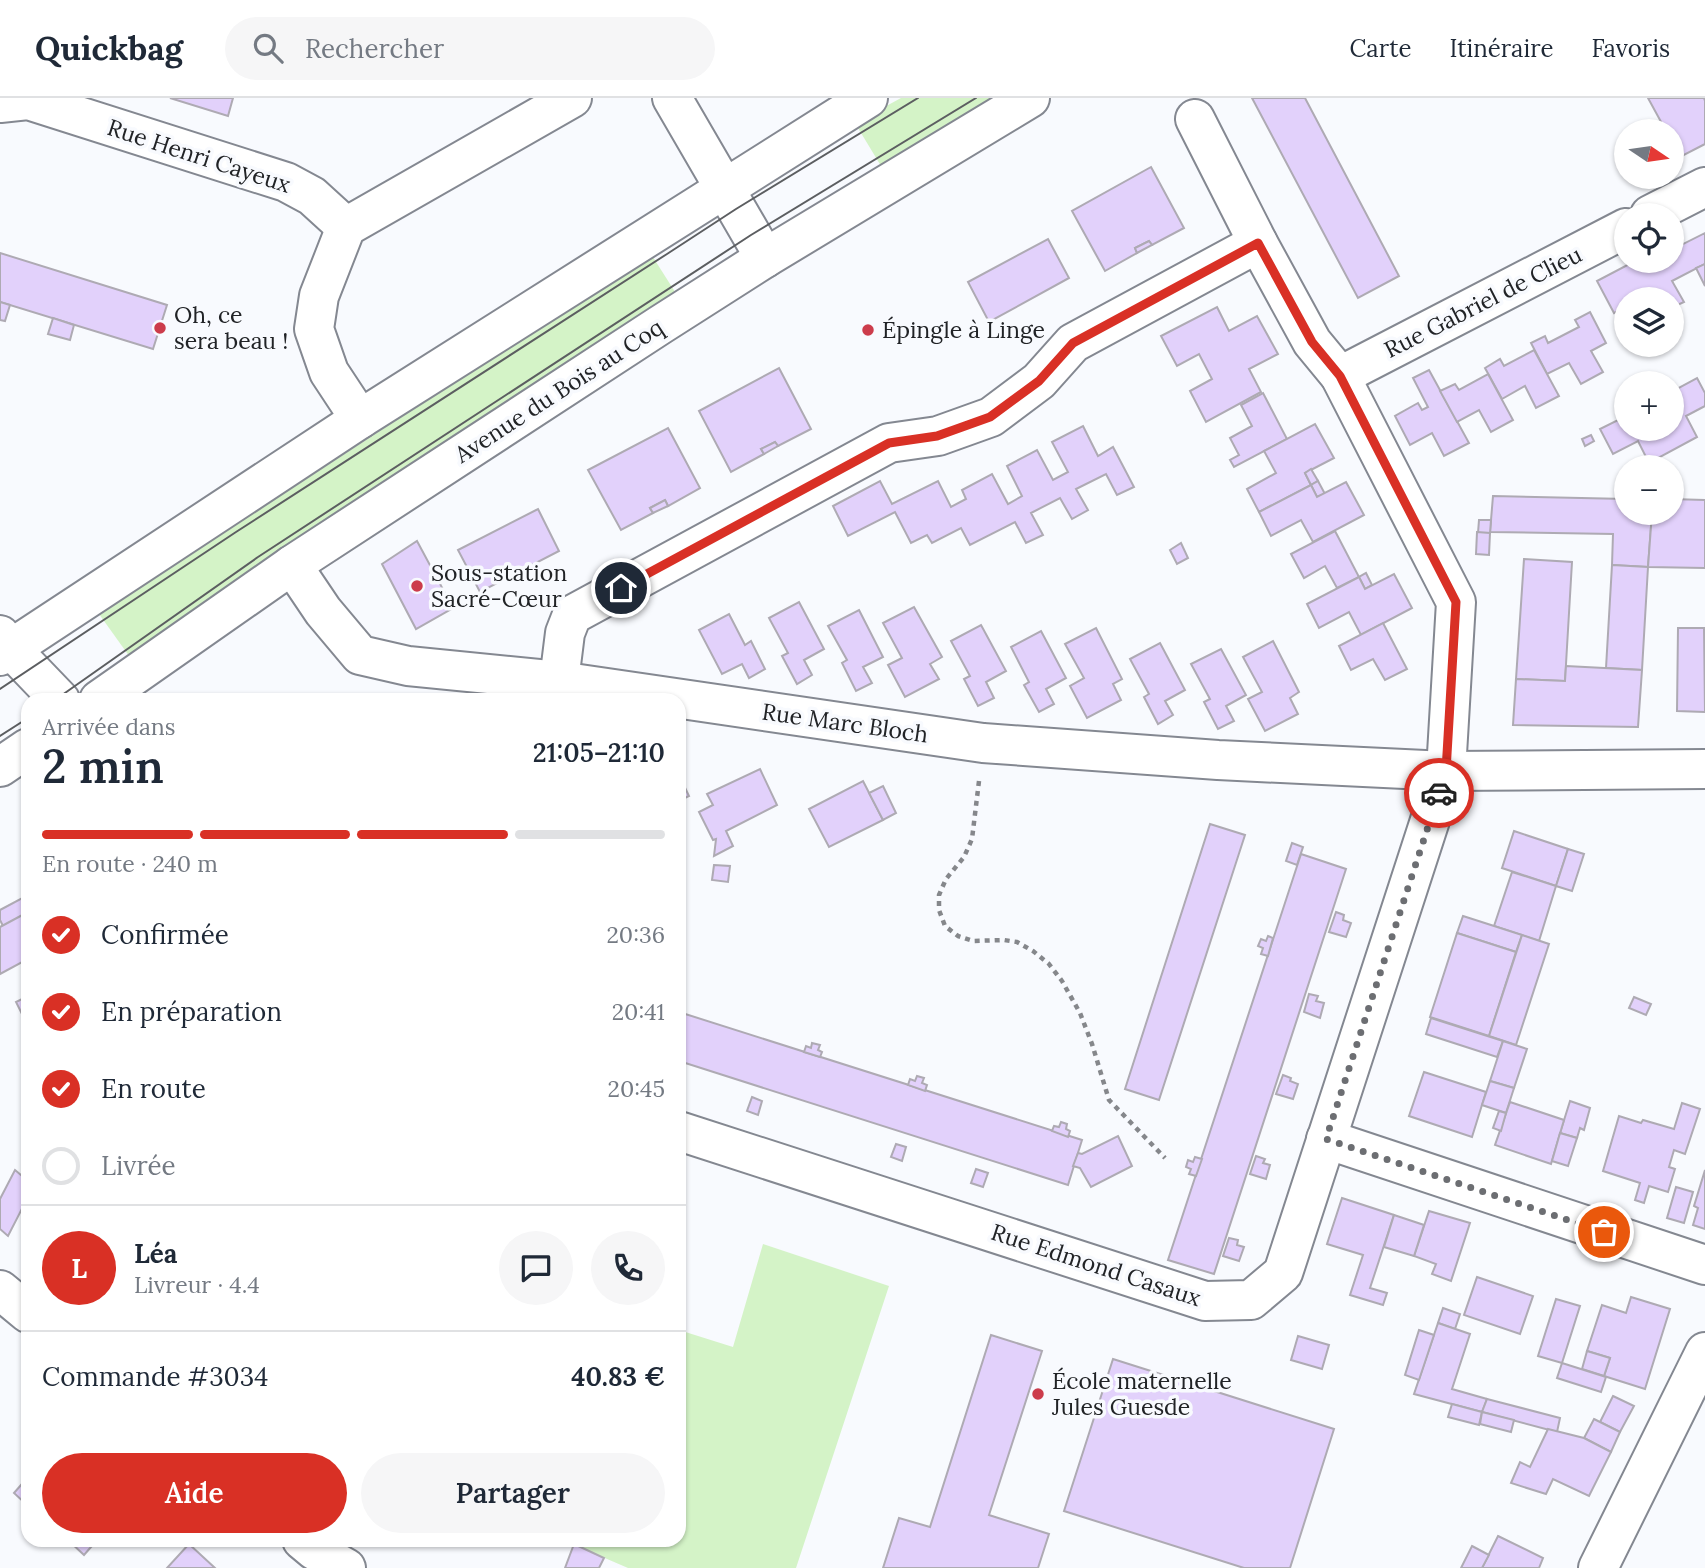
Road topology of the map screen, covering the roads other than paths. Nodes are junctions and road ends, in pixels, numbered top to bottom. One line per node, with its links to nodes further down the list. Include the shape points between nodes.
1 (572, 98): 10 (street)
2 (671, 98): 8 (street)
3 (868, 98): 8 (street)
4 (1030, 98): 13 (street, Avenue du Bois au Coq)
5 (0, 103): 10 (street, Rue Henri Cayeux, via 28,100 286,182 312,196)
6 (1195, 118): 12 (street)
7 (1705, 187): 9 (street)
8 (724, 188): 13 (street); 15 (street)
9 (1674, 203)
10 (346, 227): 15 (street, via 319,296 314,329 329,372)
11 (1614, 234): 14 (street, Rue Gabriel de Clieu)
12 (1258, 243): 14 (street, via 1312,342); 18 (street, via 1073,343 1039,381 990,417 937,436 889,443 572,615)
13 (765, 258): 16 (street, Avenue du Bois au Coq)
14 (1340, 376): 26 (street, via 1456,602)
15 (360, 419): 17 (street)
16 (292, 565): 18 (street, Rue Marc Bloch, via 360,655 408,666); 20 (street, Avenue du Bois au Coq)
17 (4, 647): 19 (street)
18 (559, 681): 21 (street, Rue Marc Bloch)
19 (53, 693)
20 (109, 693)
21 (641, 693)
22 (686, 700): 26 (street, Rue Marc Bloch, via 983,743)
23 (21, 753): 24 (street)
24 (0, 767)
25 (1705, 769): 26 (street, Rue Marc Bloch)
26 (1446, 771): 28 (street, Rue Edmond Casaux)
27 (686, 1132): 28 (street, Rue Edmond Casaux, via 1205,1301 1251,1300 1283,1273)
28 (1326, 1139): 29 (street)
29 (1705, 1265)
30 (0, 1290): 31 (street)
31 (21, 1307)
32 (1705, 1352): 35 (street)
33 (310, 1547): 34 (street)
34 (346, 1568)
35 (1598, 1568)

